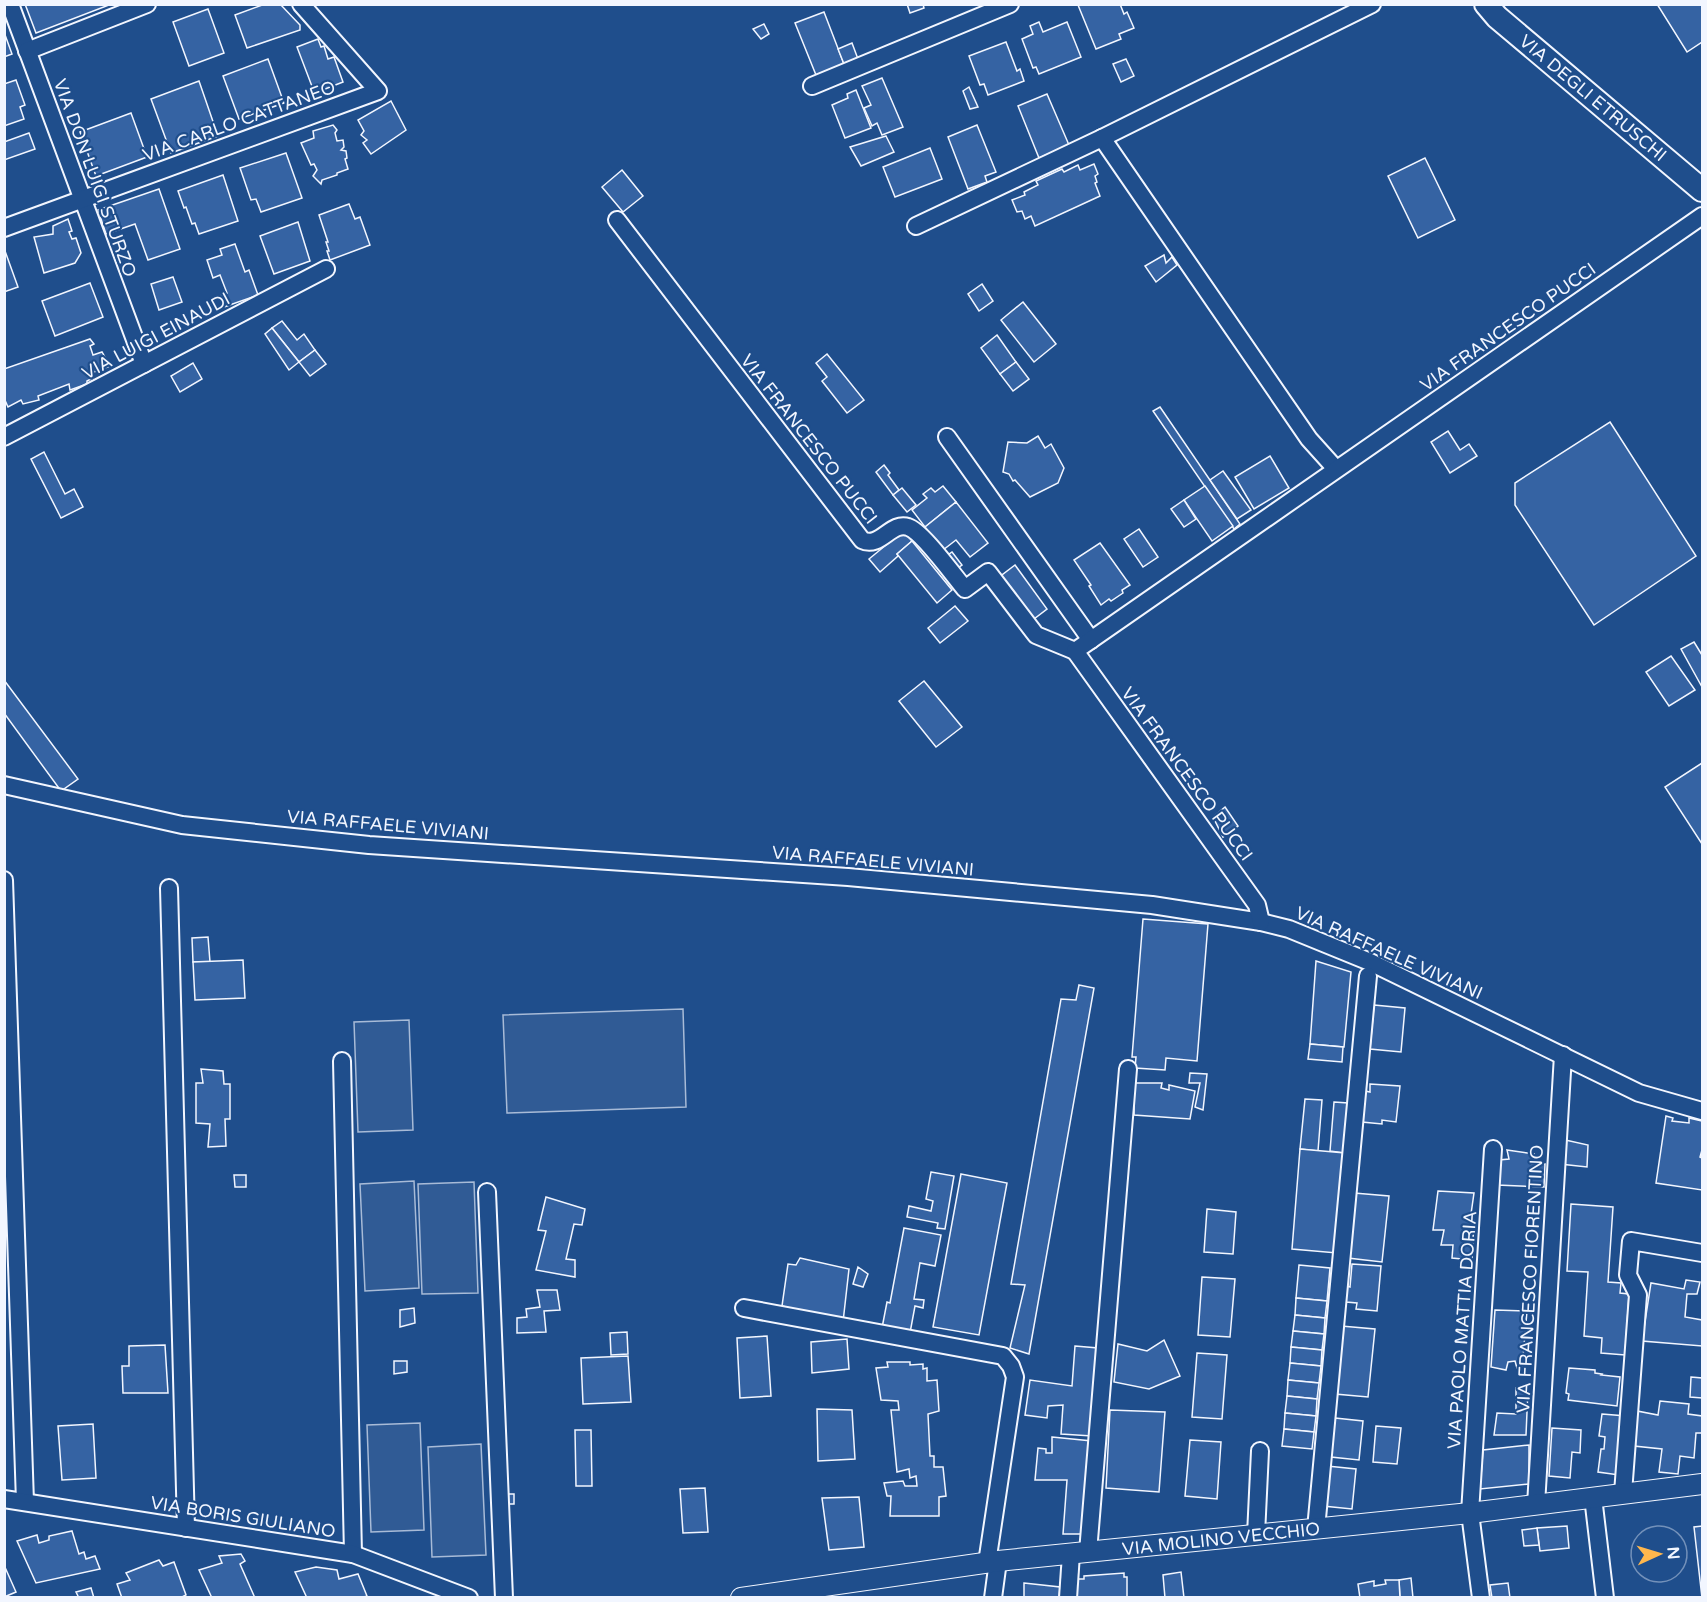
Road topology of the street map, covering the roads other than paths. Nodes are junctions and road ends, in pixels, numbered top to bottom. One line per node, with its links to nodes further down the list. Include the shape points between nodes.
1 (10, 4): 7 (street, VIA DON LUIGI STURZO)
2 (147, 4): 7 (street)
3 (301, 4): 11 (street, VIA CARLO CATTANEO, via 378,91)
4 (1010, 4): 8 (street)
5 (1372, 4): 9 (street)
6 (1486, 4): 10 (main road, VIA DEGLI ETRUSCHI)
7 (27, 51): 11 (street, VIA DON LUIGI STURZO)
8 (812, 86)
9 (1102, 138): 14 (street); 20 (street, via 1309,439)
10 (1702, 190)
11 (82, 199): 15 (street, VIA CARLO CATTANEO); 17 (street, VIA DON LUIGI STURZO)
12 (1702, 216): 20 (street, VIA FRANCESCO PUCCI)
13 (617, 220): 22 (street, VIA FRANCESCO PUCCI, via 861,540 878,541 902,526 910,527 965,589 988,572 1036,635)
14 (916, 226)
15 (4, 228)
16 (326, 269): 17 (street, VIA LUIGI EINAUDI)
17 (144, 364): 18 (street, VIA LUIGI EINAUDI)
18 (4, 437)
19 (947, 437): 21 (street)
20 (1336, 469): 21 (street, VIA FRANCESCO PUCCI)
21 (1091, 640): 22 (street, VIA FRANCESCO PUCCI)
22 (1075, 651): 26 (street, VIA FRANCESCO PUCCI, via 1257,905)
23 (4, 785): 26 (street, VIA RAFFAELE VIVIANI, via 182,825 369,845 837,876 1152,904)
24 (4, 880): 41 (street)
25 (169, 888): 44 (street)
26 (1261, 922): 28 (street, VIA RAFFAELE VIVIANI, via 1289,929 1370,962)
27 (1368, 976): 45 (street)
28 (1563, 1055): 31 (street, VIA RAFFAELE VIVIANI, via 1638,1093); 42 (street, VIA FRANCESCO FIORENTINO)
29 (342, 1061): 48 (street)
30 (1128, 1069): 47 (street)
31 (1702, 1111)
32 (1493, 1149): 43 (street, VIA PAOLO MATTIA DORIA)
33 (487, 1192): 51 (street)
34 (1702, 1253): 38 (street, via 1630,1241 1628,1275 1638,1295)
35 (744, 1308): 49 (street, via 1003,1356 1015,1377)
36 (1260, 1451): 46 (street)
37 (1702, 1484): 38 (street, VIA MOLINO VECCHIO)
38 (1623, 1493): 39 (street, VIA MOLINO VECCHIO)
39 (1593, 1497): 42 (street, VIA MOLINO VECCHIO); 56 (street)
40 (4, 1499): 41 (street, VIA BORIS GIULIANO)
41 (25, 1502): 44 (street, VIA BORIS GIULIANO)
42 (1536, 1504): 43 (street, VIA MOLINO VECCHIO)
43 (1470, 1513): 45 (street, VIA MOLINO VECCHIO); 55 (street, VIA PAOLO MATTIA DORIA)
44 (186, 1528): 48 (street, VIA BORIS GIULIANO)
45 (1316, 1529): 46 (street, VIA MOLINO VECCHIO)
46 (1256, 1535): 47 (street, VIA MOLINO VECCHIO)
47 (1080, 1553): 49 (street, VIA MOLINO VECCHIO); 54 (street)
48 (353, 1554): 50 (street, VIA BORIS GIULIANO)
49 (993, 1562): 52 (street, VIA MOLINO VECCHIO); 53 (street)
50 (469, 1598)
51 (504, 1598)
52 (741, 1598)
53 (993, 1598)
54 (1068, 1598)
55 (1481, 1598)
56 (1605, 1598)

